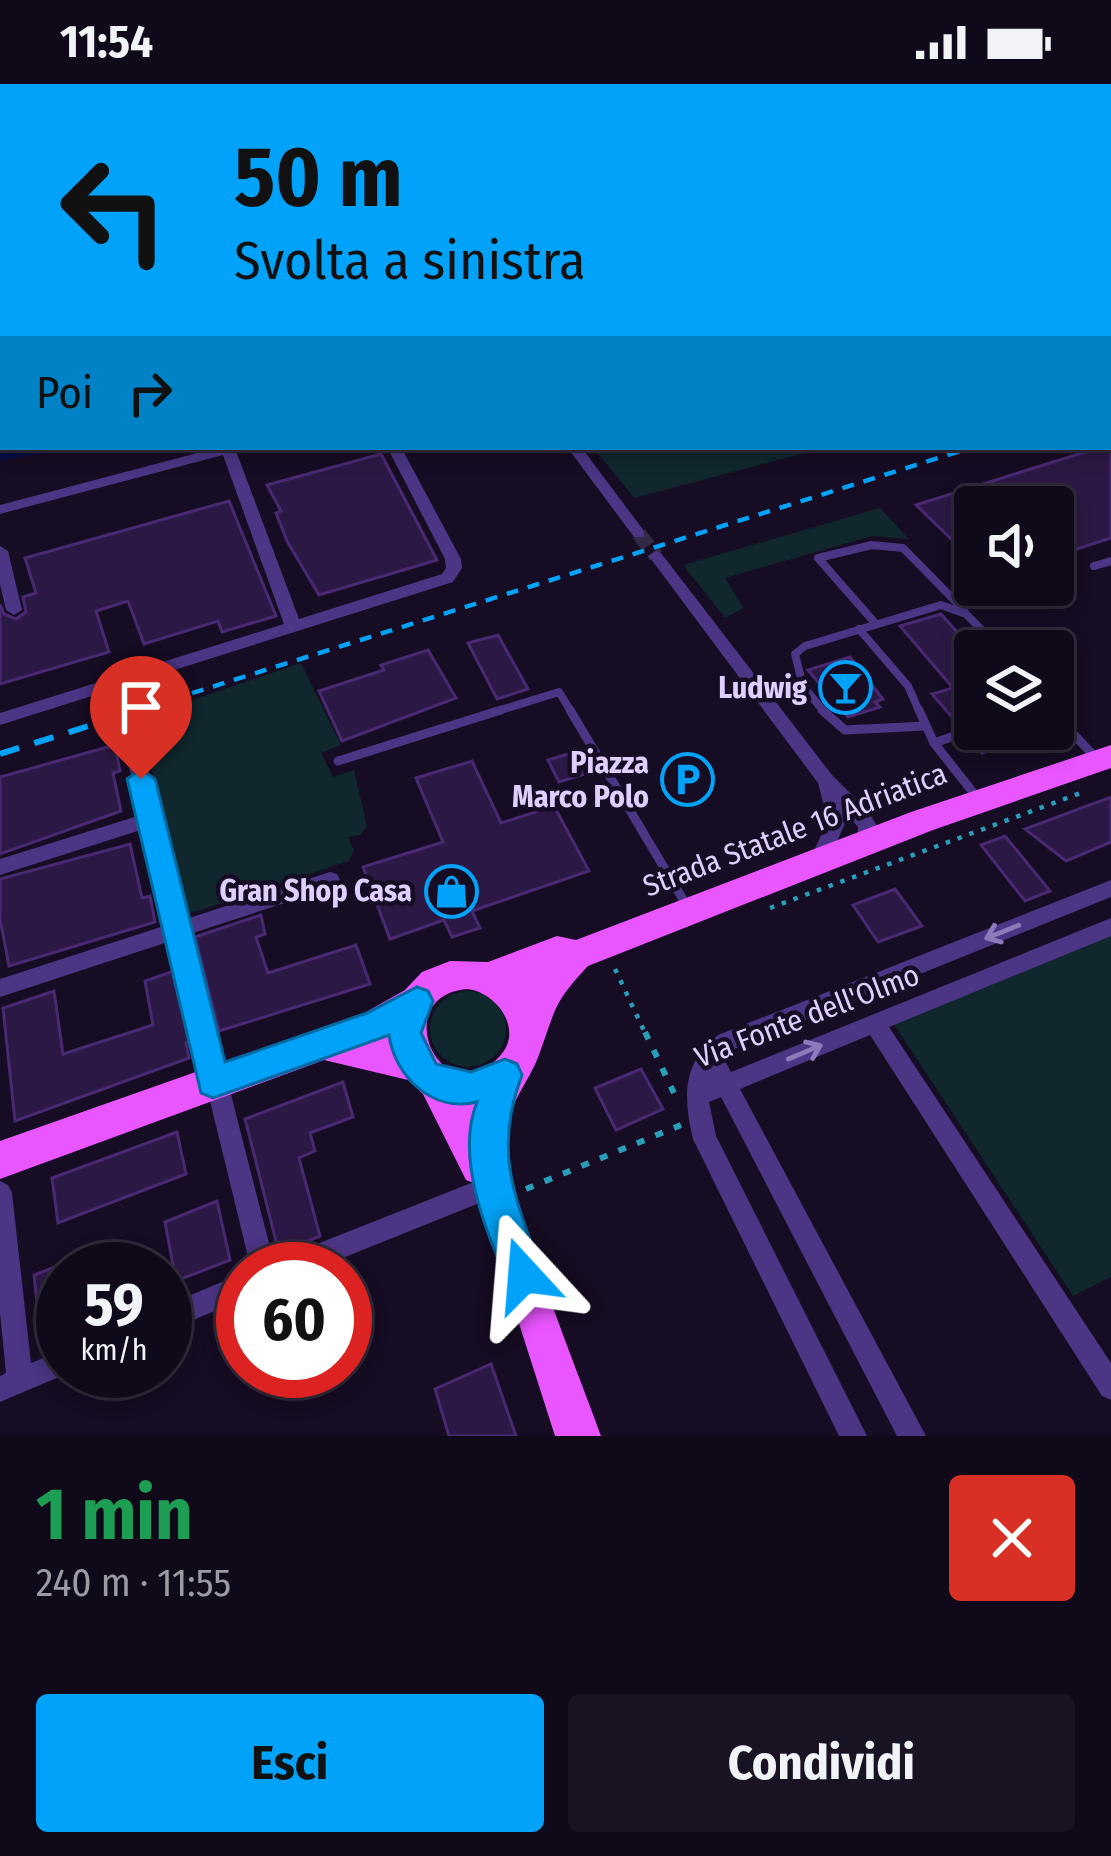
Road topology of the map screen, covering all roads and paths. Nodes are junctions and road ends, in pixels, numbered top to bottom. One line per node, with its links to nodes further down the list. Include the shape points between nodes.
1 (225, 450): 5 (street)
2 (233, 450): 14 (street)
3 (396, 450): 14 (street, via 454,568 448,578)
4 (576, 450): 6 (street)
5 (0, 510)
6 (639, 534)
7 (0, 551): 11 (street)
8 (656, 556): 25 (street)
9 (1111, 561): 10 (lane)
10 (1094, 566)
11 (14, 610)
12 (972, 618): 13 (lane, via 941,605); 13 (lane, via 904,546 883,541 818,558); 16 (lane)
13 (875, 623): 15 (lane)
14 (294, 628): 17 (street)
15 (860, 629): 18 (lane, via 908,686); 18 (lane, via 800,649 795,673 844,730)
16 (983, 630)
17 (0, 718)
18 (926, 726): 22 (lane)
19 (954, 736): 22 (lane)
20 (1074, 737): 24 (lane)
21 (131, 739): 28 (street)
22 (934, 742): 27 (lane)
23 (338, 761): 35 (lane, via 560,692)
24 (1100, 769): 27 (main road, Strada Statale 16 Adriatica); 36 (path)
25 (826, 780): 26 (street); 31 (street, via 837,821)
26 (850, 803): 29 (street, via 873,816); 30 (street, via 868,826)
27 (981, 803): 29 (main road, Strada Statale 16 Adriatica)
28 (151, 819): 32 (street); 38 (street)
29 (922, 821): 30 (main road, Strada Statale 16 Adriatica)
30 (867, 842): 31 (main road, Strada Statale 16 Adriatica)
31 (818, 862): 35 (main road, Strada Statale 16 Adriatica)
32 (0, 867)
33 (331, 880): 38 (street)
34 (1111, 888): 47 (street, Via Fonte dell'Olmo, one-way to 47)
35 (690, 911): 39 (main road, Strada Statale 16 Adriatica)
36 (759, 913)
37 (1111, 927): 45 (street, Via Fonte dell'Olmo)
38 (177, 930): 42 (street); 50 (street)
39 (575, 955): 41 (main road, Strada Statale 16 Adriatica, via 557,951); 44 (main road, via 544,988)
40 (626, 962): 55 (path, via 615,975 685,1121)
41 (487, 978): 43 (main road, via 441,982); 44 (main road, via 520,999)
42 (0, 988)
43 (417, 1001): 46 (main road); 48 (main road, via 405,1033)
44 (529, 1023): 49 (main road, via 524,1051)
45 (874, 1024): 51 (street, Via Fonte dell'Olmo, one-way to 45); 59 (street)
46 (323, 1043): 48 (main road); 50 (main road)
47 (710, 1054): 51 (street); 52 (street, Via Fonte dell'Olmo)
48 (425, 1074): 49 (main road, via 471,1088); 55 (main road)
49 (505, 1075): 55 (main road, via 487,1131)
50 (213, 1082): 53 (main road); 56 (street)
51 (726, 1085): 52 (street, Via Fonte dell'Olmo); 62 (street)
52 (697, 1096): 61 (street, via 712,1154)
53 (0, 1160)
54 (0, 1193): 58 (street)
55 (496, 1194): 57 (street); 60 (main road)
56 (256, 1242)
57 (360, 1242)
58 (10, 1385)
59 (1111, 1387)
60 (578, 1436)
61 (853, 1436)
62 (912, 1436)

